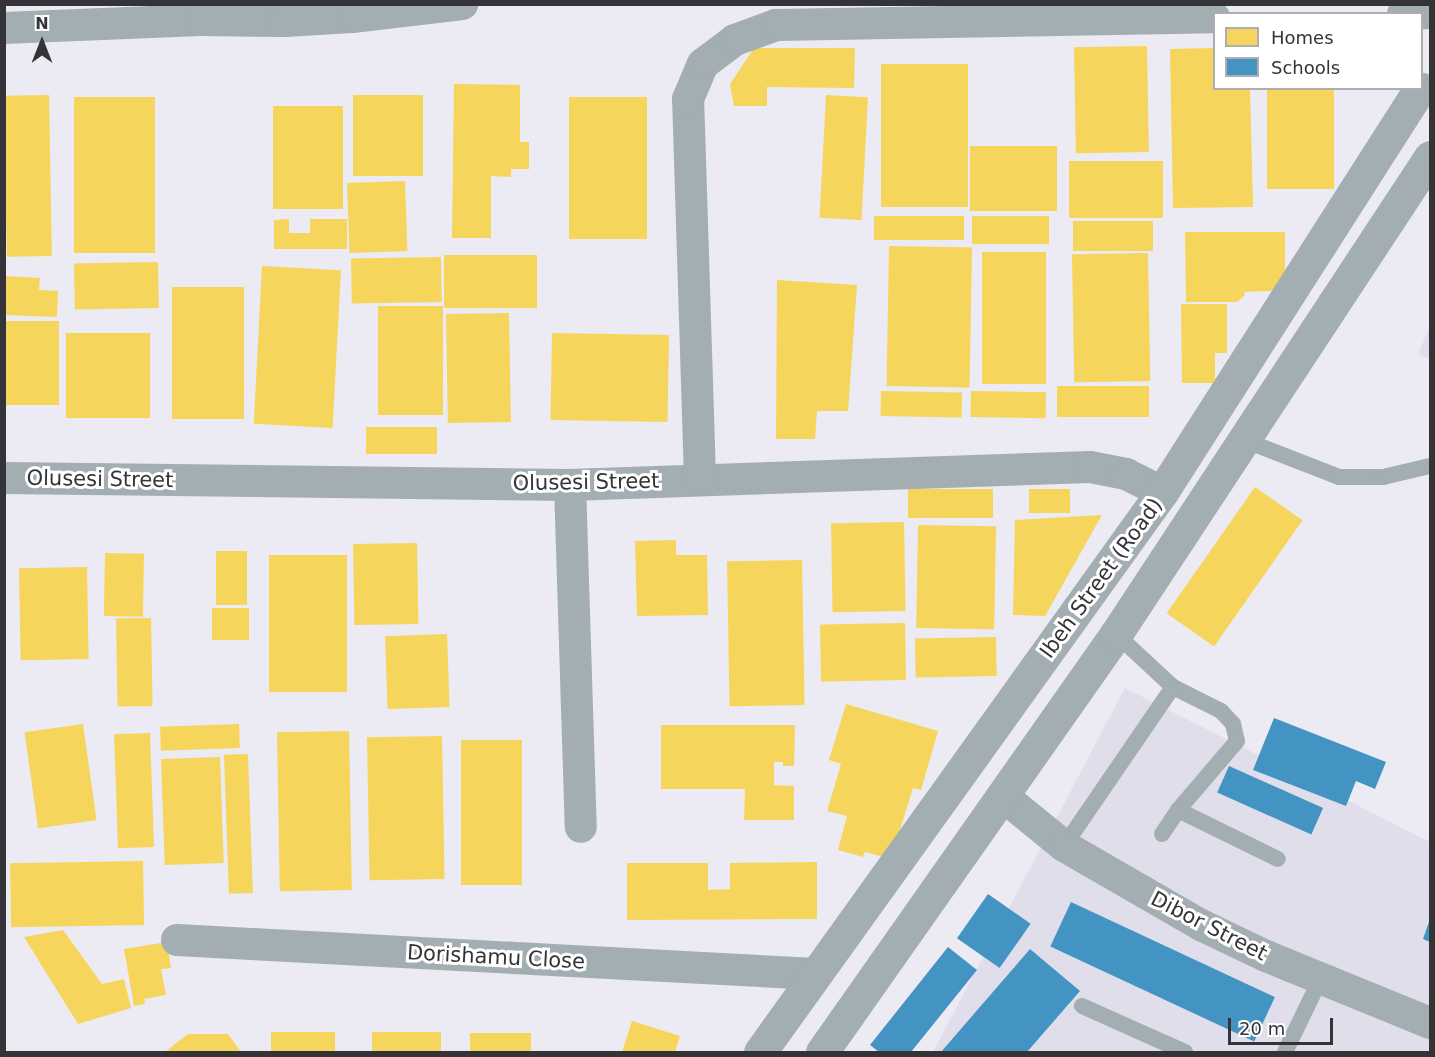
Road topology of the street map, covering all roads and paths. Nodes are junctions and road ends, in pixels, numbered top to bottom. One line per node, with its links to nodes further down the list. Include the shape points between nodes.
1 (462, 4): 3 (street, via 352,18)
2 (1213, 17): 9 (street, via 776,25 735,40 702,64 687,99)
3 (4, 28)
4 (1419, 90): 11 (street, Ibeh Street (Road))
5 (1431, 157): 6 (street, Ibeh Street (Road))
6 (1244, 440): 7 (lane, via 1340,477 1383,477); 12 (street, Ibeh Street (Road))
7 (1431, 466)
8 (4, 478): 10 (street, Olusesi Street)
9 (700, 478): 10 (street, Olusesi Street); 11 (street, Olusesi Street, via 1090,467 1126,474)
10 (570, 485): 16 (street)
11 (1162, 492): 21 (street, Ibeh Street (Road))
12 (1116, 634): 13 (lane); 14 (street, Ibeh Street (Road))
13 (1173, 687): 15 (lane, via 1221,711 1233,724 1237,741); 18 (lane)
14 (1004, 797): 18 (street, Dibor Street); 26 (street, Ibeh Street (Road))
15 (1178, 810): 17 (lane); 19 (lane)
16 (581, 827)
17 (1162, 834)
18 (1064, 846): 22 (street, Dibor Street, via 1201,926)
19 (1278, 859)
20 (177, 940): 21 (street, Dorishamu Close)
21 (815, 974): 25 (street, Ibeh Street (Road))
22 (1321, 978): 24 (street, Dibor Street); 28 (lane)
23 (1082, 1006): 27 (lane)
24 (1431, 1023)
25 (760, 1053)
26 (822, 1053)
27 (1185, 1053)
28 (1285, 1053)

